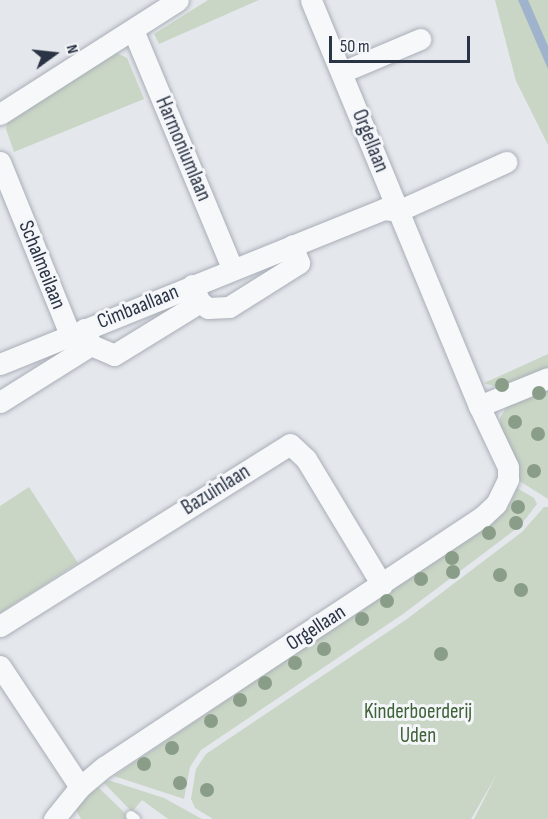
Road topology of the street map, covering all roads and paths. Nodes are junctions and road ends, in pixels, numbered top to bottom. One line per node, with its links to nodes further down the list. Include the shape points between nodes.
1 (178, 0): 3 (street)
2 (311, 0): 5 (street, Orgellaan)
3 (133, 30): 6 (street); 11 (street, Harmoniumlaan)
4 (420, 39): 5 (street)
5 (342, 72): 9 (street, Orgellaan)
6 (0, 114)
7 (0, 162): 13 (street, Schalmeilaan)
8 (506, 162): 9 (street)
9 (398, 211): 10 (street, Cimbaallaan, via 384,209); 17 (street, Orgellaan)
10 (291, 245): 11 (street, Cimbaallaan); 12 (street, Cimbaallaan, via 299,264 229,307 208,308)
11 (232, 268): 12 (street, Cimbaallaan)
12 (196, 294): 13 (street, Cimbaallaan); 13 (street, Cimbaallaan, via 114,355)
13 (82, 336): 14 (street, Cimbaallaan); 16 (street, Cimbaallaan)
14 (0, 364)
15 (548, 378): 17 (street)
16 (0, 402)
17 (479, 406): 18 (street, Orgellaan, via 508,467 508,479 496,504)
18 (382, 585): 19 (street, Bazuinlaan, via 306,459 290,444); 21 (street, Orgellaan, via 104,767)
19 (0, 626)
20 (0, 666): 21 (street)
21 (80, 787): 22 (street, Orgellaan)
22 (54, 819)

